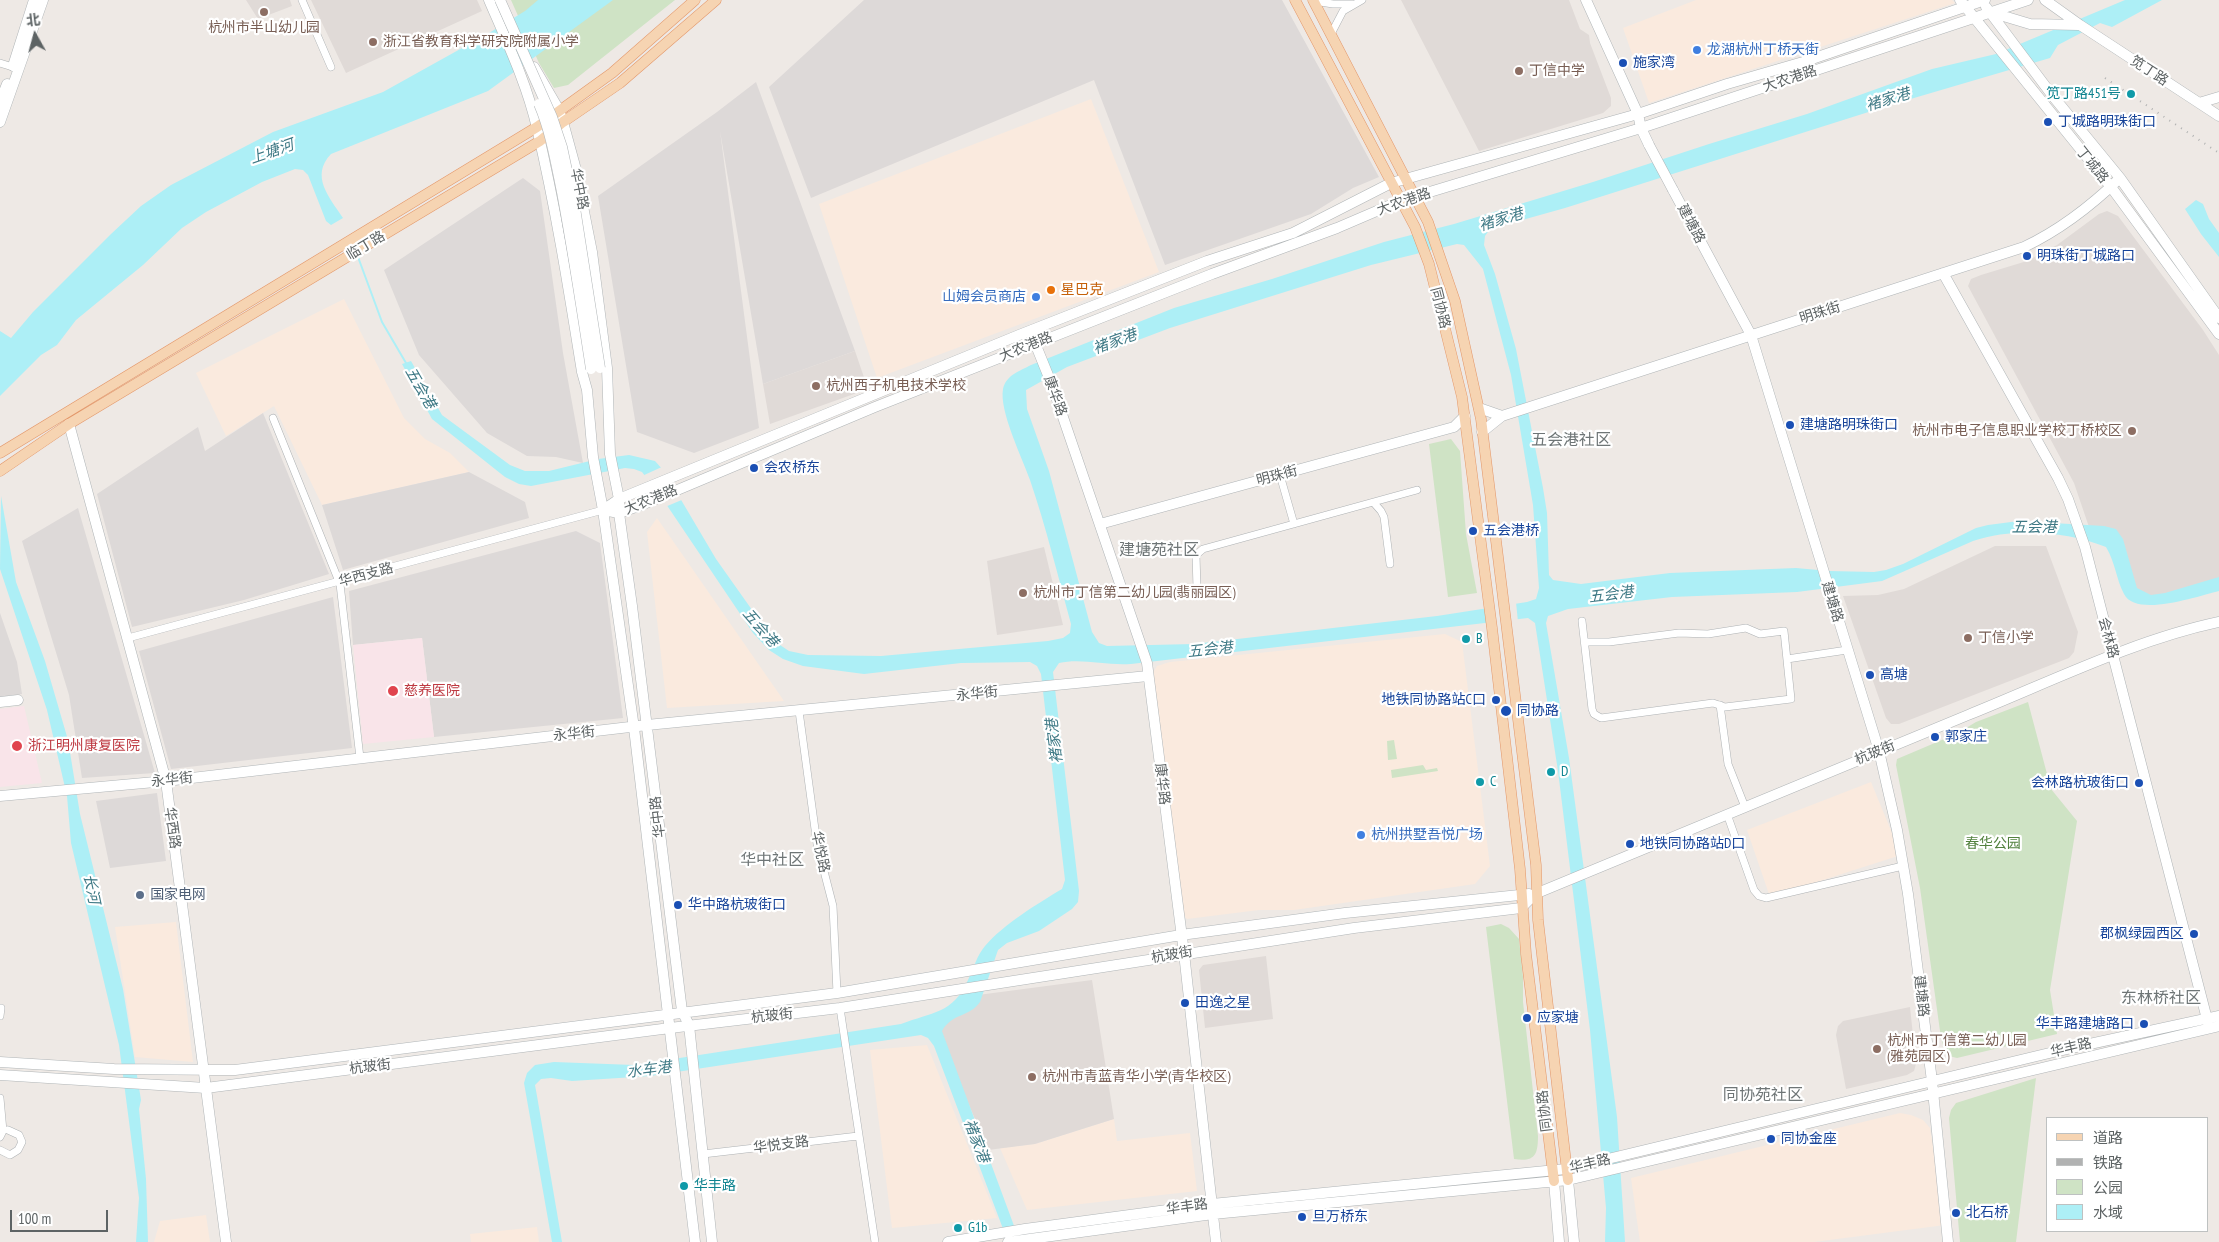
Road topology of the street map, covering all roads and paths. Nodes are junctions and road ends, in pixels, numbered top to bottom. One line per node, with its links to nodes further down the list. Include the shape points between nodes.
1 (34, 0): 25 (street)
2 (43, 0): 25 (street)
3 (302, 0): 24 (street)
4 (489, 0): 34 (street, 华中路, via 521,74)
5 (494, 0): 48 (street, 华中路, bridge, via 546,120)
6 (500, 0): 48 (street, 华中路, bridge, via 562,147 575,208)
7 (504, 0): 29 (street, 华中路, bridge, via 533,66)
8 (695, 0): 29 (main road, 临丁路, via 612,73)
9 (716, 0): 33 (main road, 临丁路, via 620,84)
10 (1295, 0): 39 (main road, 同协路)
11 (1313, 0): 18 (street); 22 (main road, 同协路)
12 (1362, 0): 18 (street)
13 (1586, 0): 30 (street, 建塘路)
14 (1983, 0): 17 (street, 大农港路); 19 (street, 丁城路)
15 (2028, 0): 19 (street, 大农港路)
16 (2045, 0): 21 (street, 笕丁路)
17 (1962, 3): 20 (street, 丁城路); 30 (street, 大农港路, via 1803,62)
18 (1354, 4): 22 (street, via 1343,12)
19 (1990, 12): 20 (street, 大农港路); 21 (street, via 2030,24); 37 (street, 丁城路)
20 (1974, 19): 35 (street, 大农港路); 40 (street, 丁城路)
21 (2080, 25): 28 (street, 笕丁路)
22 (1331, 34): 38 (main road, 同协路)
23 (0, 63): 25 (street)
24 (331, 67)
25 (16, 68): 27 (street); 32 (street)
26 (2219, 97): 28 (street)
27 (0, 102)
28 (2199, 103): 31 (street, 笕丁路)
29 (559, 110): 33 (street, 华中路); 34 (main road, 临丁路)
30 (1638, 114): 35 (street, 建塘路); 38 (street, 大农港路)
31 (2219, 116)
32 (0, 122)
33 (563, 122): 36 (main road, 临丁路); 50 (street, 华中路, via 592,252 607,368)
34 (537, 127): 36 (street, 华中路); 59 (main road, 临丁路)
35 (1641, 128): 41 (street, 大农港路); 46 (street, 建塘路, bridge)
36 (540, 141): 49 (street, 华中路); 55 (main road, 临丁路)
37 (2120, 178): 40 (street, 明珠街); 44 (street, 丁城路)
38 (1405, 179): 39 (street, 大农港路); 41 (main road, 同协路)
39 (1391, 184): 42 (main road, 同协路); 63 (street, 大农港路, via 1293,232 1206,261 1019,335)
40 (2110, 187): 43 (street, 明珠街, via 2046,237); 45 (street, 丁城路)
41 (1415, 198): 42 (street, 大农港路); 51 (main road, 同协路, via 1428,222 1455,300)
42 (1400, 201): 47 (street, 大农港路); 52 (main road, 同协路, via 1416,227 1429,264)
43 (1943, 273): 46 (street, 明珠街); 77 (street, 会林路, via 2068,499 2085,547)
44 (2219, 318)
45 (2219, 334)
46 (1751, 335): 53 (street, 明珠街); 76 (street, 建塘路)
47 (1035, 343): 66 (street, 大农港路); 67 (street, 康华路)
48 (596, 369): 49 (street, 华中路); 50 (street, 华中路)
49 (588, 390): 65 (street, 华中路, via 593,457)
50 (606, 391): 63 (street, 华中路, via 610,454)
51 (1479, 408): 53 (street); 57 (main road, 同协路)
52 (1465, 416): 56 (street, 明珠街); 58 (main road, 同协路)
53 (1502, 416): 57 (street, 明珠街)
54 (273, 418): 70 (street)
55 (69, 424): 60 (main road, 临丁路); 74 (street, 华西路)
56 (1454, 427): 58 (street); 61 (street, 明珠街)
57 (1482, 432): 94 (main road, 同协路, via 1536,865)
58 (1468, 436): 93 (main road, 同协路)
59 (0, 453)
60 (0, 471)
61 (1280, 475): 67 (street, 明珠街); 68 (street)
62 (1417, 490): 64 (street)
63 (619, 499): 65 (street, 大农港路); 66 (street, 华中路)
64 (1374, 503): 68 (street); 69 (street, via 1384,517)
65 (603, 510): 66 (street, 大农港路); 70 (street, 华西支路); 85 (street, 华中路)
66 (619, 513): 84 (street, 华中路)
67 (1100, 524): 79 (street, 康华路, via 1143,646)
68 (1294, 524): 71 (street, via 1202,548 1196,555)
69 (1390, 564)
70 (339, 582): 74 (street, 华西支路); 87 (street)
71 (1197, 588)
72 (1582, 621): 75 (street)
73 (2219, 622): 77 (street, 杭玻街)
74 (128, 638): 88 (street, 华西路)
75 (1585, 642): 78 (street, via 1679,633 1708,634 1746,628 1760,634 1784,631); 82 (street, via 1592,709 1601,718)
76 (1847, 650): 78 (street); 86 (street, 建塘路)
77 (2113, 656): 86 (street, 杭玻街); 103 (street, 会林路)
78 (1787, 659): 82 (street, via 1791,699)
79 (1148, 676): 83 (street, 永华街); 96 (street, 康华路)
80 (18, 700): 81 (street)
81 (0, 702)
82 (1720, 705): 90 (street, via 1728,764)
83 (799, 711): 84 (street, 永华街); 98 (street, 华悦路, via 817,844 833,906)
84 (647, 726): 85 (street, 永华街); 100 (street, 华中路)
85 (634, 728): 87 (street, 永华街); 101 (street, 华中路)
86 (1879, 751): 90 (street, 杭玻街); 92 (street, 建塘路)
87 (360, 758): 88 (street, 永华街)
88 (166, 781): 89 (street, 永华街); 107 (street, 华西路)
89 (0, 796)
90 (1745, 807): 91 (street, 杭玻街)
91 (1727, 814): 92 (street, via 1759,896 1770,897); 94 (street, 杭玻街)
92 (1903, 866): 109 (street, 建塘路)
93 (1521, 894): 94 (street, 杭玻街); 95 (main road, 同协路); 96 (street, 杭玻街)
94 (1535, 894): 95 (street, 杭玻街); 119 (main road, 同协路)
95 (1521, 908): 97 (street, 杭玻街); 120 (main road, 同协路)
96 (1181, 935): 97 (street, 康华路); 98 (street, 杭玻街)
97 (1184, 953): 99 (street, 杭玻街); 121 (street, 康华路)
98 (837, 993): 100 (street, 杭玻街)
99 (840, 1008): 104 (street, 杭玻街); 114 (street)
100 (682, 1011): 101 (street, 杭玻街); 104 (street, 华中路)
101 (668, 1013): 105 (street, 华中路); 107 (street, 杭玻街, via 235,1070)
102 (2219, 1016): 103 (street, 华丰路)
103 (2212, 1024): 109 (street, 华丰路); 111 (street, 华丰路)
104 (689, 1025): 105 (street, 杭玻街); 117 (street, 华中路)
105 (670, 1028): 110 (street, 杭玻街); 124 (street, 华中路)
106 (0, 1062): 107 (street, 杭玻街)
107 (204, 1071): 110 (street, 华西路)
108 (0, 1074): 110 (street, 杭玻街)
109 (1932, 1081): 111 (street, 建塘路); 118 (street, 华丰路)
110 (206, 1088): 123 (street, 华西路)
111 (1933, 1093): 118 (street, 华丰路); 132 (street, 建塘路)
112 (0, 1098): 115 (street, via 3,1131)
113 (8, 1130): 116 (street, via 19,1135 22,1142 10,1155)
114 (858, 1136): 117 (street, 华悦支路); 126 (street)
115 (0, 1137)
116 (0, 1150)
117 (703, 1154): 125 (street, 华中路)
118 (1629, 1160): 119 (street, 华丰路, via 1598,1162); 119 (street, 华丰路, via 1600,1173)
119 (1567, 1175): 120 (street, 华丰路); 131 (street, 同协路)
120 (1553, 1176): 121 (street, 华丰路); 130 (street, 同协路)
121 (1212, 1209): 122 (street, 华丰路); 129 (street, 康华路)
122 (1026, 1234): 127 (street, 华丰路, via 1001,1233); 128 (street, 华丰路)
123 (226, 1242)
124 (696, 1242)
125 (712, 1242)
126 (875, 1242)
127 (948, 1242)
128 (1008, 1242)
129 (1216, 1242)
130 (1559, 1242)
131 (1574, 1242)
132 (1948, 1242)

